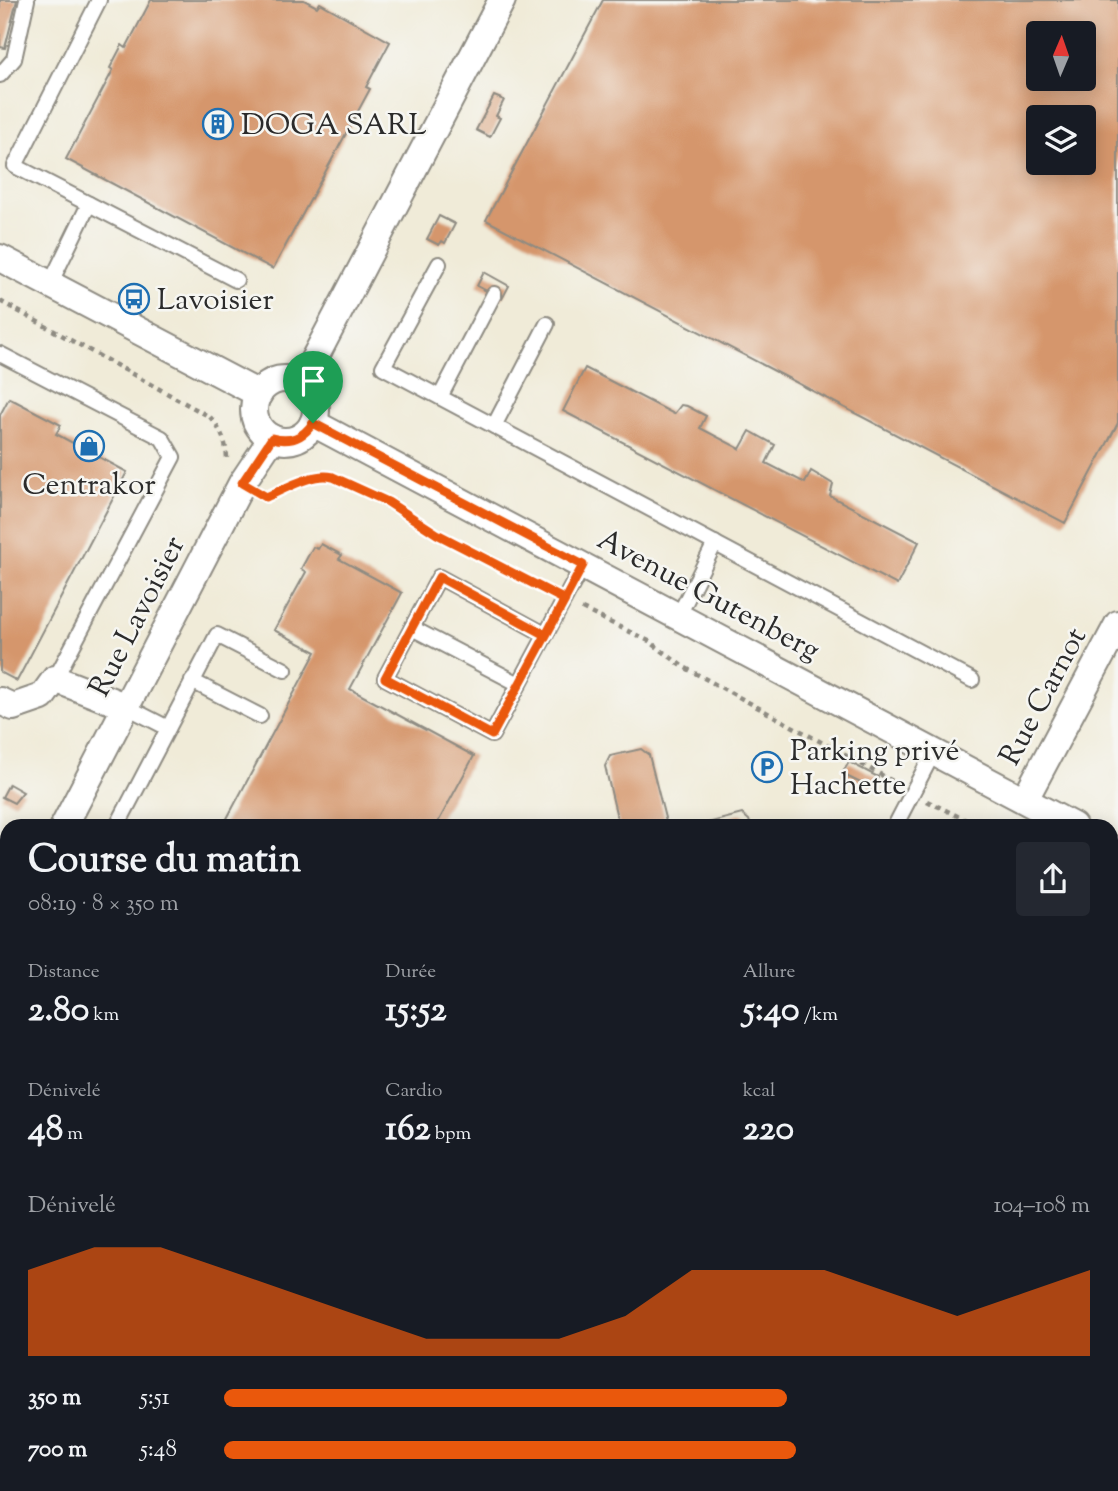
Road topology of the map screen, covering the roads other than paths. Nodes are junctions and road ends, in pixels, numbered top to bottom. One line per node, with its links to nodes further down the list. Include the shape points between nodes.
1 (27, 0): 4 (lane, via 13,60)
2 (99, 0): 5 (lane, via 15,166)
3 (502, 0): 13 (street)
4 (0, 75)
5 (89, 204): 8 (lane); 9 (lane)
6 (0, 258): 9 (street)
7 (439, 264): 15 (lane, via 383,367)
8 (236, 280)
9 (50, 285): 14 (street)
10 (494, 293): 15 (lane)
11 (547, 324): 17 (lane)
12 (0, 354): 26 (lane, via 162,438 173,457)
13 (301, 384): 14 (street, via 273,382); 16 (street, via 316,405)
14 (259, 394): 18 (street, via 257,424)
15 (440, 397): 17 (lane)
16 (313, 423): 18 (street, via 291,440); 20 (street, Avenue Gutenberg)
17 (494, 426): 19 (lane)
18 (272, 438): 31 (street, Rue Lavoisier, via 242,483)
19 (715, 543): 21 (lane); 27 (lane)
20 (583, 565): 21 (street, Avenue Gutenberg); 24 (lane)
21 (678, 615): 34 (street, Avenue Gutenberg)
22 (1118, 624): 35 (street, Rue Carnot)
23 (412, 628): 24 (lane, via 439,577); 29 (lane); 29 (lane, via 385,678 492,735)
24 (546, 635): 29 (lane)
25 (285, 670): 28 (lane, via 217,635)
26 (55, 679): 30 (street, via 42,697 13,707); 31 (street)
27 (972, 680)
28 (192, 681): 32 (lane); 33 (lane)
29 (519, 684)
30 (0, 701)
31 (127, 707): 33 (lane); 36 (street, Rue Lavoisier)
32 (260, 716)
33 (168, 728): 37 (lane)
34 (934, 751): 35 (street, Avenue Gutenberg); 38 (lane)
35 (1025, 799): 39 (street, Avenue Gutenberg)
36 (68, 819)
37 (121, 819)
38 (898, 819)
39 (1061, 819)

